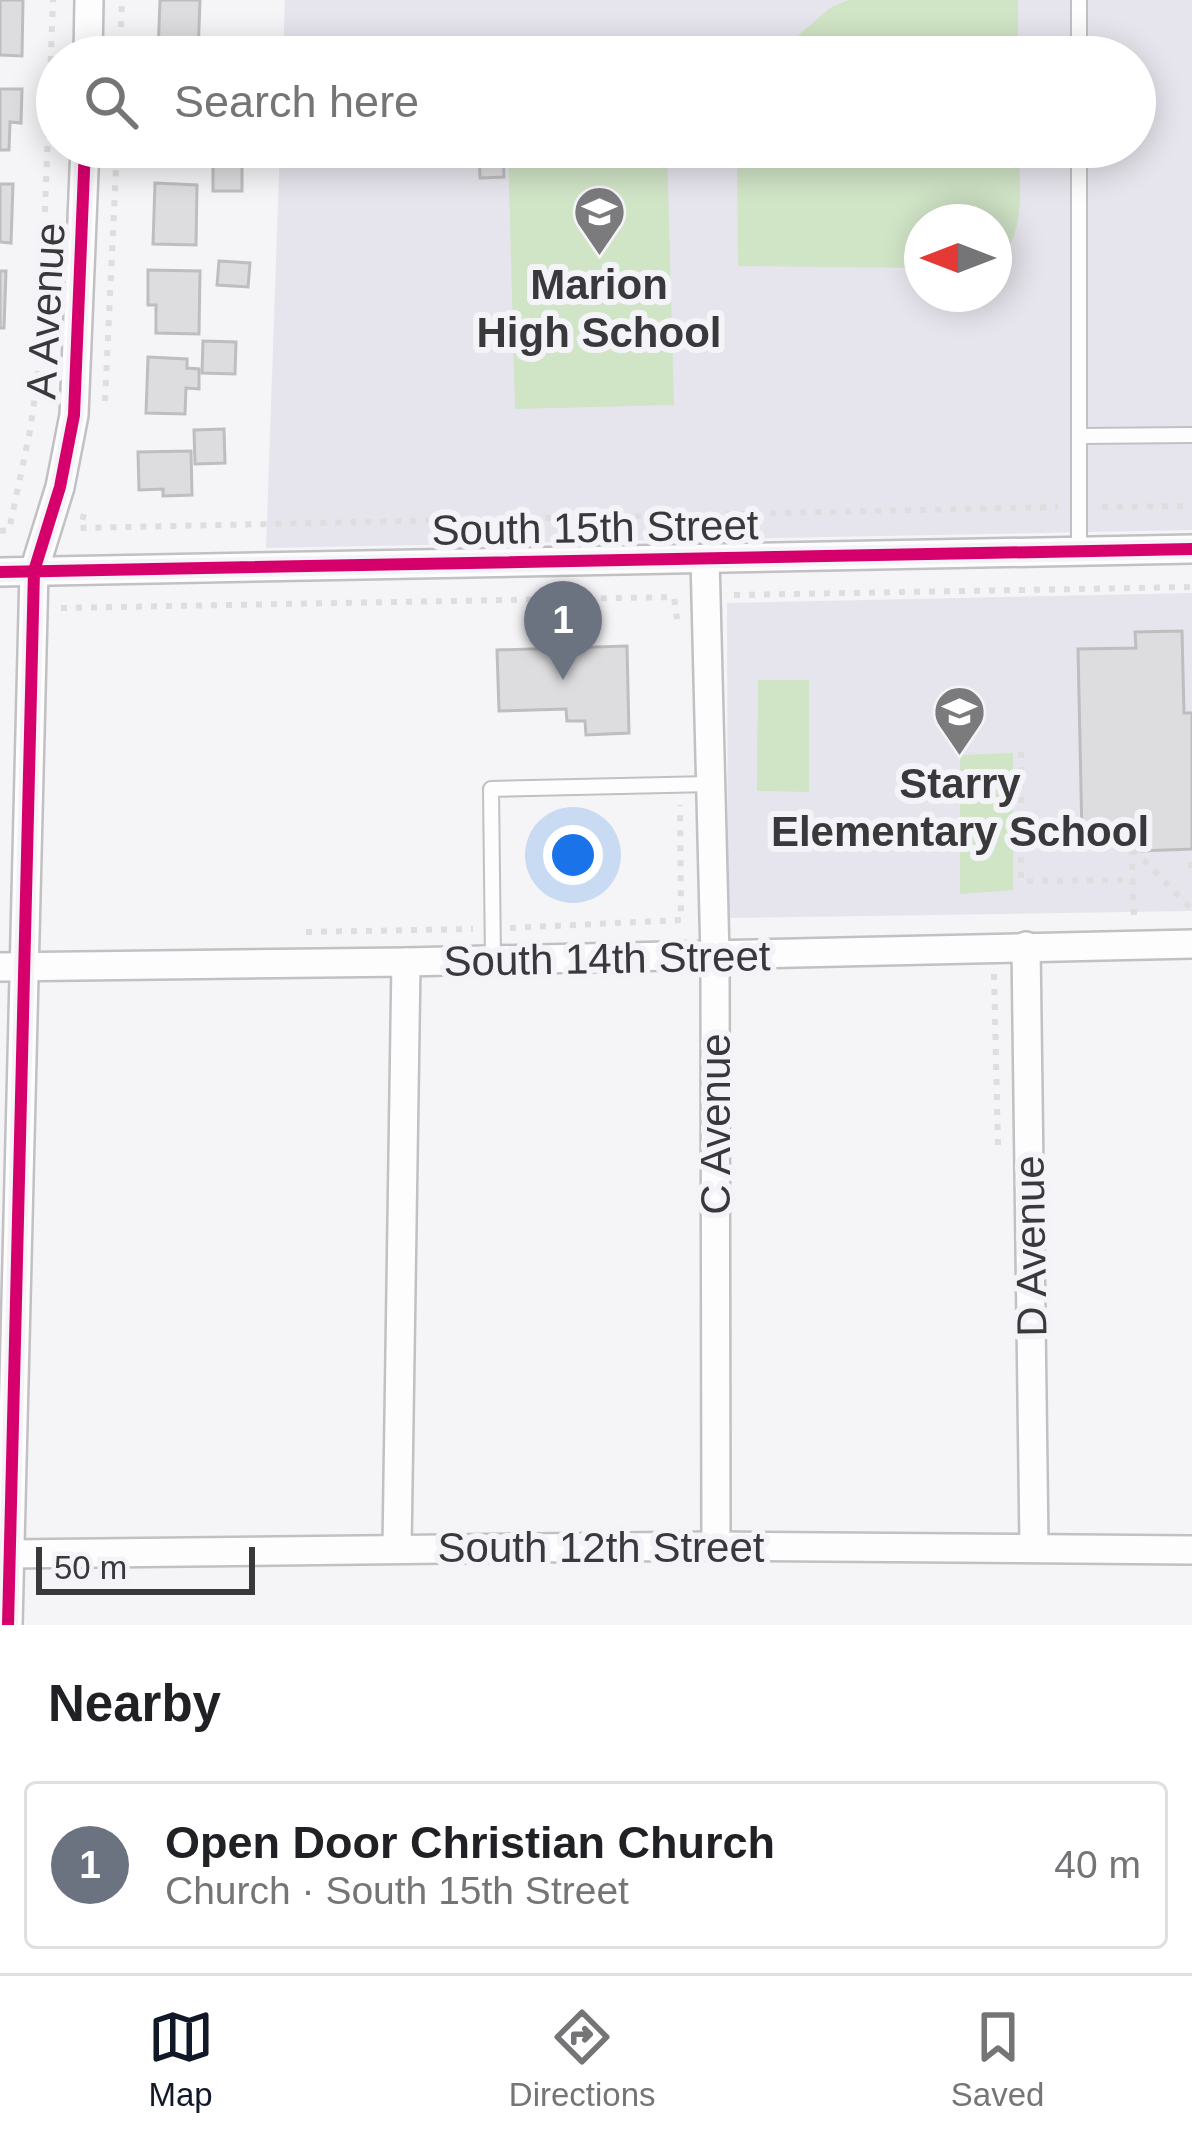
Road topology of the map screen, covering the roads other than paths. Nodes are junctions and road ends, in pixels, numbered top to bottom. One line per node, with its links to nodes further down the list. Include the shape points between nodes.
1 (89, 0): 3 (street)
2 (1079, 0): 4 (lane)
3 (88, 36)
4 (1079, 36)
5 (84, 168): 12 (street, A Avenue, via 74,416)
6 (1079, 168): 8 (lane)
7 (1192, 435): 8 (lane)
8 (1079, 436): 10 (lane)
9 (1192, 549): 10 (street, South 15th Street)
10 (1079, 551): 11 (street, South 15th Street)
11 (706, 558): 12 (street, South 15th Street); 14 (street, C Avenue)
12 (34, 571): 13 (street, South 15th Street); 20 (street, A Avenue)
13 (0, 572)
14 (711, 784): 17 (street, C Avenue); 18 (lane, via 491,789)
15 (1192, 944): 16 (street, South 14th Street)
16 (1026, 946): 17 (street, South 14th Street); 22 (street, D Avenue)
17 (715, 956): 18 (street, South 14th Street); 21 (street, C Avenue)
18 (493, 960): 19 (street, South 14th Street)
19 (406, 962): 20 (street, South 14th Street); 23 (street)
20 (10, 967): 25 (street, A Avenue)
21 (716, 1546): 22 (street, South 12th Street); 23 (street, South 12th Street)
22 (1034, 1546): 24 (street, South 12th Street)
23 (397, 1548): 25 (street, South 12th Street)
24 (1192, 1550)
25 (9, 1554): 26 (street, A Avenue)
26 (4, 1594): 27 (street, A Avenue)
27 (8, 1625)

